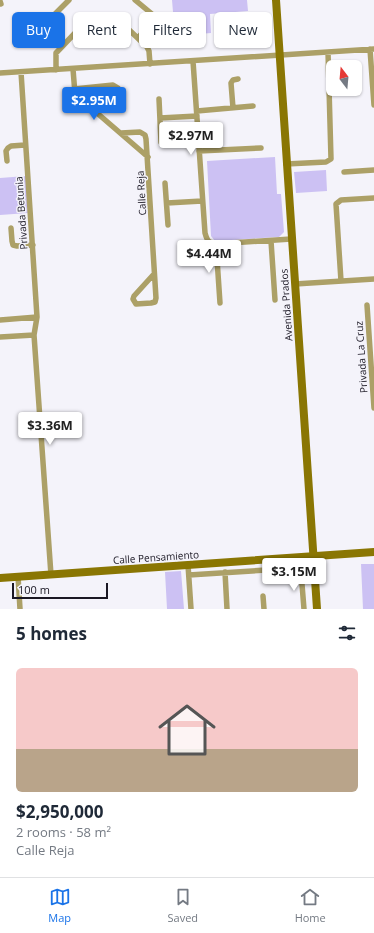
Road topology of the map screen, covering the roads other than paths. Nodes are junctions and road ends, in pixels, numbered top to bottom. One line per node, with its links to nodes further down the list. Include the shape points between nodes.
1 (69, 0): 4 (street)
2 (136, 0): 7 (street, via 152,14 153,18)
3 (276, 0): 12 (main road, Avenida Prados)
4 (57, 12)
5 (131, 31): 7 (street)
6 (73, 35): 8 (street)
7 (138, 38): 14 (street, via 148,48)
8 (65, 43)
9 (61, 48): 16 (street, via 56,55)
10 (372, 49): 11 (street); 22 (street)
11 (328, 52): 12 (street); 35 (street, via 331,159 326,162)
12 (280, 56): 13 (street); 35 (main road, Avenida Prados)
13 (193, 61): 14 (street); 26 (street)
14 (150, 64): 15 (street)
15 (72, 69): 16 (street); 20 (street)
16 (56, 70): 17 (street)
17 (21, 72): 18 (street); 30 (street, Privada Betunia)
18 (0, 73)
19 (238, 79): 25 (street, via 231,83)
20 (74, 89): 23 (street, Calle Reja); 23 (street, via 113,85 118,88 119,97 116,102)
21 (159, 99): 27 (street)
22 (374, 104)
23 (88, 105): 28 (street, Calle Reja)
24 (253, 106): 25 (street)
25 (233, 108): 26 (street)
26 (197, 113): 27 (street); 32 (street)
27 (160, 118): 29 (street)
28 (121, 133): 33 (street, Calle Reja); 33 (street, via 138,131 145,135)
29 (162, 142)
30 (25, 145): 34 (street, via 8,148); 47 (street, Privada Betunia)
31 (261, 148): 32 (street)
32 (199, 151): 40 (street)
33 (148, 157): 48 (street, Calle Reja)
34 (7, 162)
35 (286, 164): 44 (main road, Avenida Prados)
36 (374, 170): 37 (street)
37 (344, 172)
38 (165, 183): 41 (street)
39 (374, 198): 50 (street, via 341,200 336,204)
40 (202, 201): 41 (street); 46 (street, via 206,238)
41 (167, 203): 42 (street)
42 (168, 224)
43 (11, 228): 47 (street, via 13,245)
44 (291, 240): 45 (street); 51 (main road, Avenida Prados)
45 (271, 241): 46 (street); 52 (street)
46 (216, 244): 53 (street)
47 (32, 245): 55 (street, Privada Betunia)
48 (154, 274): 48 (street, Calle Reja, via 155,302 137,304 134,296)
49 (374, 279): 50 (street)
50 (341, 281): 51 (street)
51 (295, 284): 61 (main road, Avenida Prados)
52 (275, 300)
53 (220, 303)
54 (367, 305): 59 (street, Privada La Cruz)
55 (37, 317): 56 (street); 57 (street, Privada Betunia)
56 (0, 320)
57 (34, 335): 58 (street); 64 (street, Privada Betunia)
58 (0, 337)
59 (374, 408)
60 (374, 552): 61 (main road, Calle Pensamiento)
61 (314, 556): 62 (main road, Calle Pensamiento); 74 (main road, Avenida Prados)
62 (188, 565): 64 (main road, Calle Pensamiento); 65 (street)
63 (225, 572): 65 (street); 71 (street); 73 (street, via 298,568 301,572)
64 (51, 575): 66 (main road, Calle Pensamiento)
65 (189, 575): 70 (street)
66 (18, 576): 67 (main road, Calle Pensamiento); 69 (street)
67 (0, 578)
68 (263, 596): 72 (street)
69 (20, 609)
70 (191, 609)
71 (227, 609)
72 (264, 609)
73 (304, 609)
74 (317, 609)

